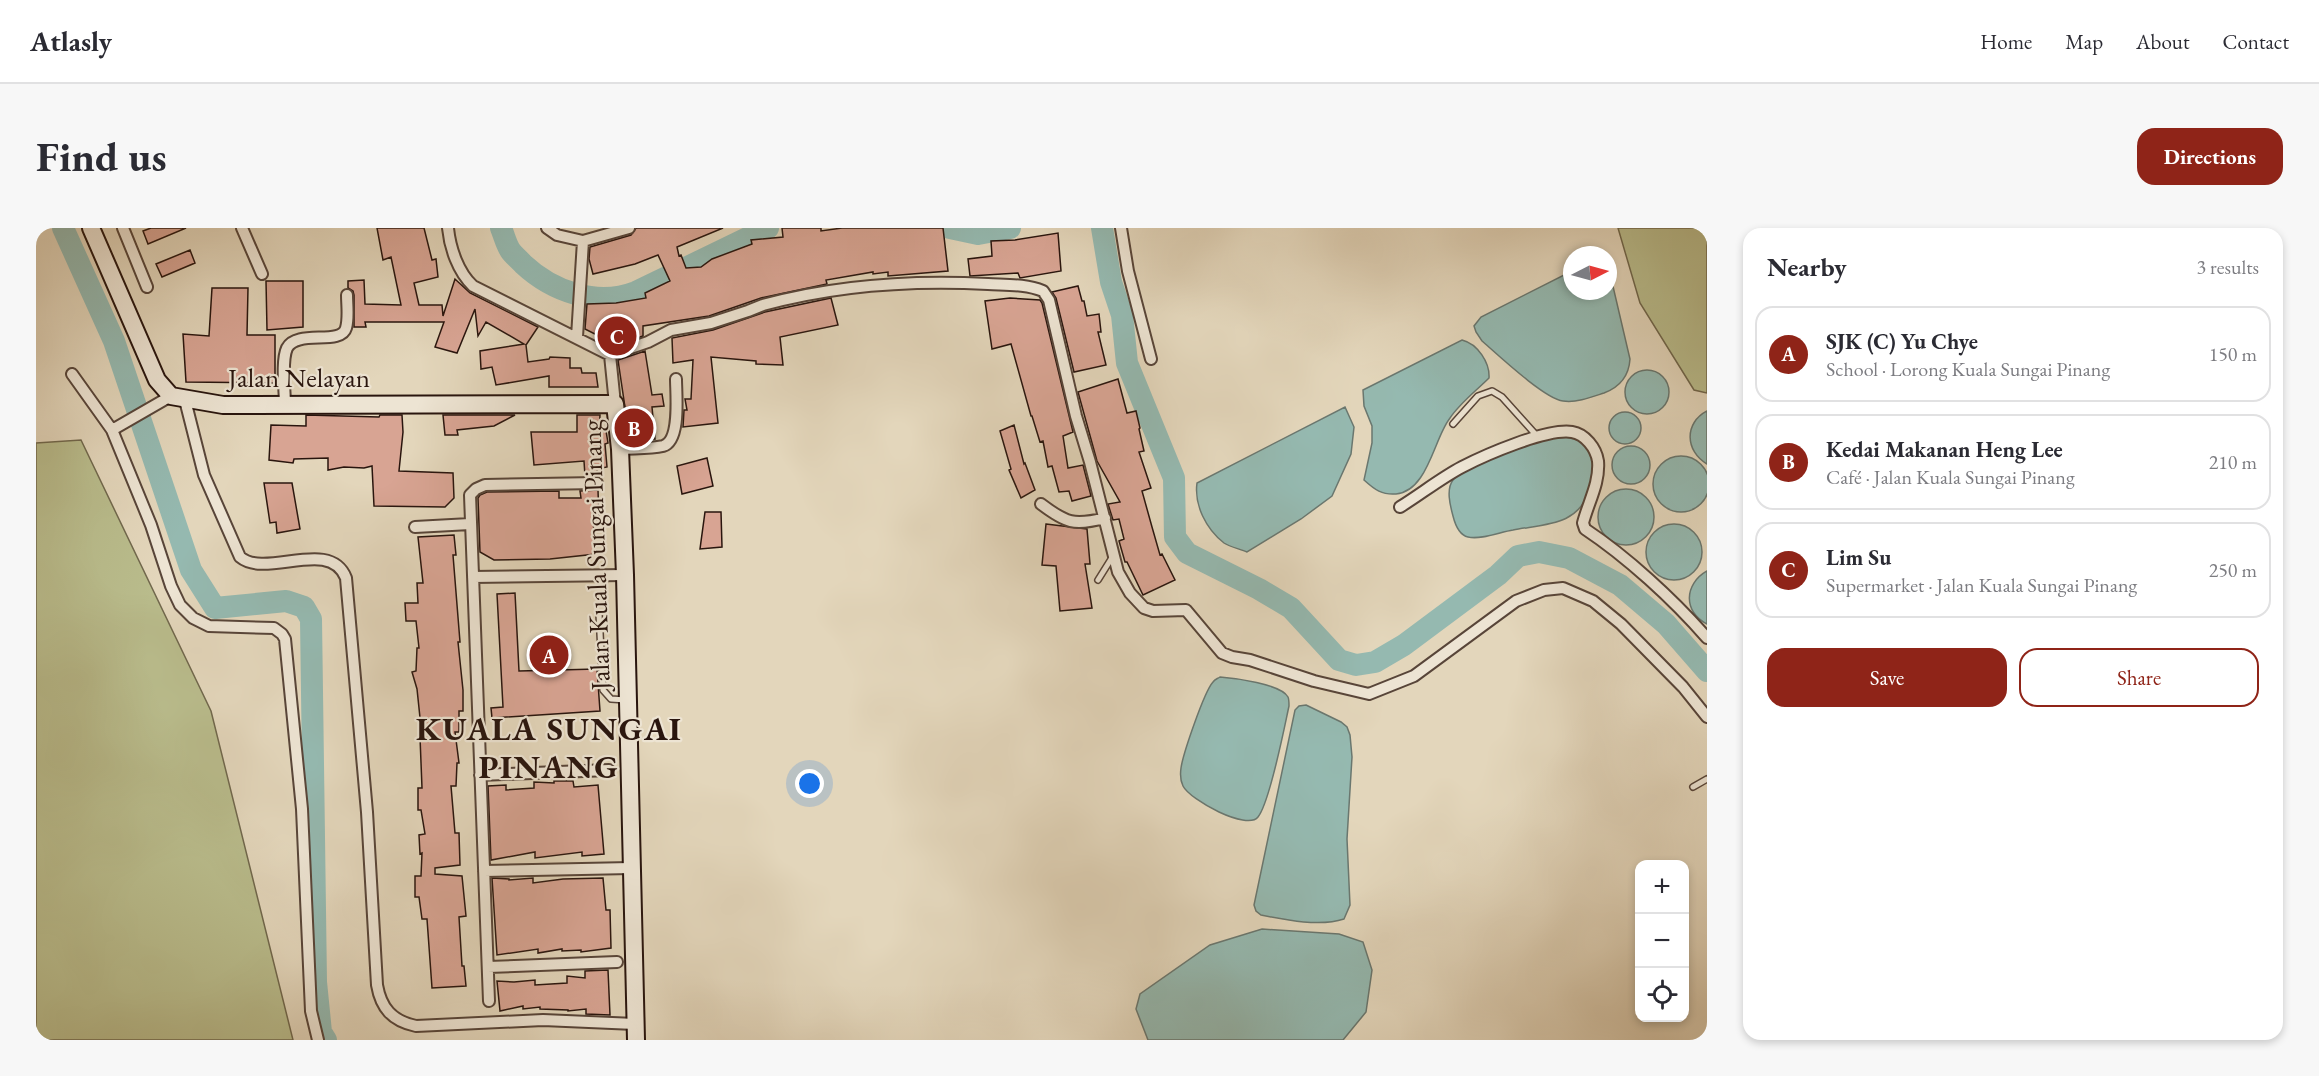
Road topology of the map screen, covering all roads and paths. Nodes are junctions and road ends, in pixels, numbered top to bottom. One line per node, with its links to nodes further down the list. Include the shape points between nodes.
1 (91, 228): 17 (street, via 157,380)
2 (123, 228): 10 (street)
3 (242, 228): 9 (street)
4 (448, 228): 12 (street, via 451,246 473,286)
5 (547, 228): 8 (street, via 557,236)
6 (629, 228): 8 (street)
7 (1122, 228): 14 (street, via 1128,271)
8 (583, 242): 12 (street)
9 (262, 274)
10 (147, 288)
11 (347, 295): 19 (street, via 347,325 343,333 298,339 287,349)
12 (577, 332): 13 (street)
13 (610, 355): 18 (street, Jalan Kuala Sungai Pinang); 27 (street, via 671,330 711,322 763,304 867,286 947,283 1038,289 1049,300)
14 (1151, 359)
15 (72, 374): 21 (street)
16 (676, 379): 23 (street, via 675,431 669,443)
17 (178, 398): 19 (street, Jalan Nelayan, via 223,405); 21 (street); 47 (street, via 204,475 240,557 251,562 323,560 338,567 346,578 367,812 377,985 388,1013 416,1026 543,1020)
18 (615, 404): 19 (street, Jalan Nelayan); 23 (street, Jalan Kuala Sungai Pinang)
19 (285, 405)
20 (1453, 424): 22 (lane, via 1478,396 1492,391)
21 (112, 430): 48 (street, via 180,605 209,626 274,628 285,639 302,809 311,1011)
22 (1538, 437): 26 (street, via 1461,467); 35 (street, via 1571,432 1591,444 1598,472 1584,518 1585,529 1684,611)
23 (620, 449): 31 (street, Jalan Kuala Sungai Pinang)
24 (597, 483): 28 (street, via 485,485 470,495)
25 (1041, 504): 27 (street, via 1066,521)
26 (1400, 507)
27 (1105, 518): 30 (street)
28 (470, 524): 29 (street); 32 (street)
29 (415, 527)
30 (1113, 554): 33 (lane); 37 (street, via 1118,572 1141,606 1153,611 1186,610 1222,653 1369,694 1414,676 1516,601 1544,590 1568,589 1593,601 1621,624)
31 (625, 574): 32 (street); 36 (street, Jalan Kuala Sungai Pinang)
32 (473, 577): 39 (street)
33 (1098, 580)
34 (599, 614): 36 (lane, via 603,690 611,699)
35 (1707, 638)
36 (628, 700): 42 (street, Jalan Kuala Sungai Pinang)
37 (1707, 717)
38 (609, 770): 39 (street)
39 (480, 776): 43 (street)
40 (1707, 779): 41 (lane)
41 (1693, 787)
42 (630, 868): 43 (street); 47 (street, Jalan Kuala Sungai Pinang)
43 (484, 871): 45 (street)
44 (617, 962): 45 (street)
45 (488, 967): 46 (street)
46 (489, 1001)
47 (636, 1032)
48 (318, 1040)

